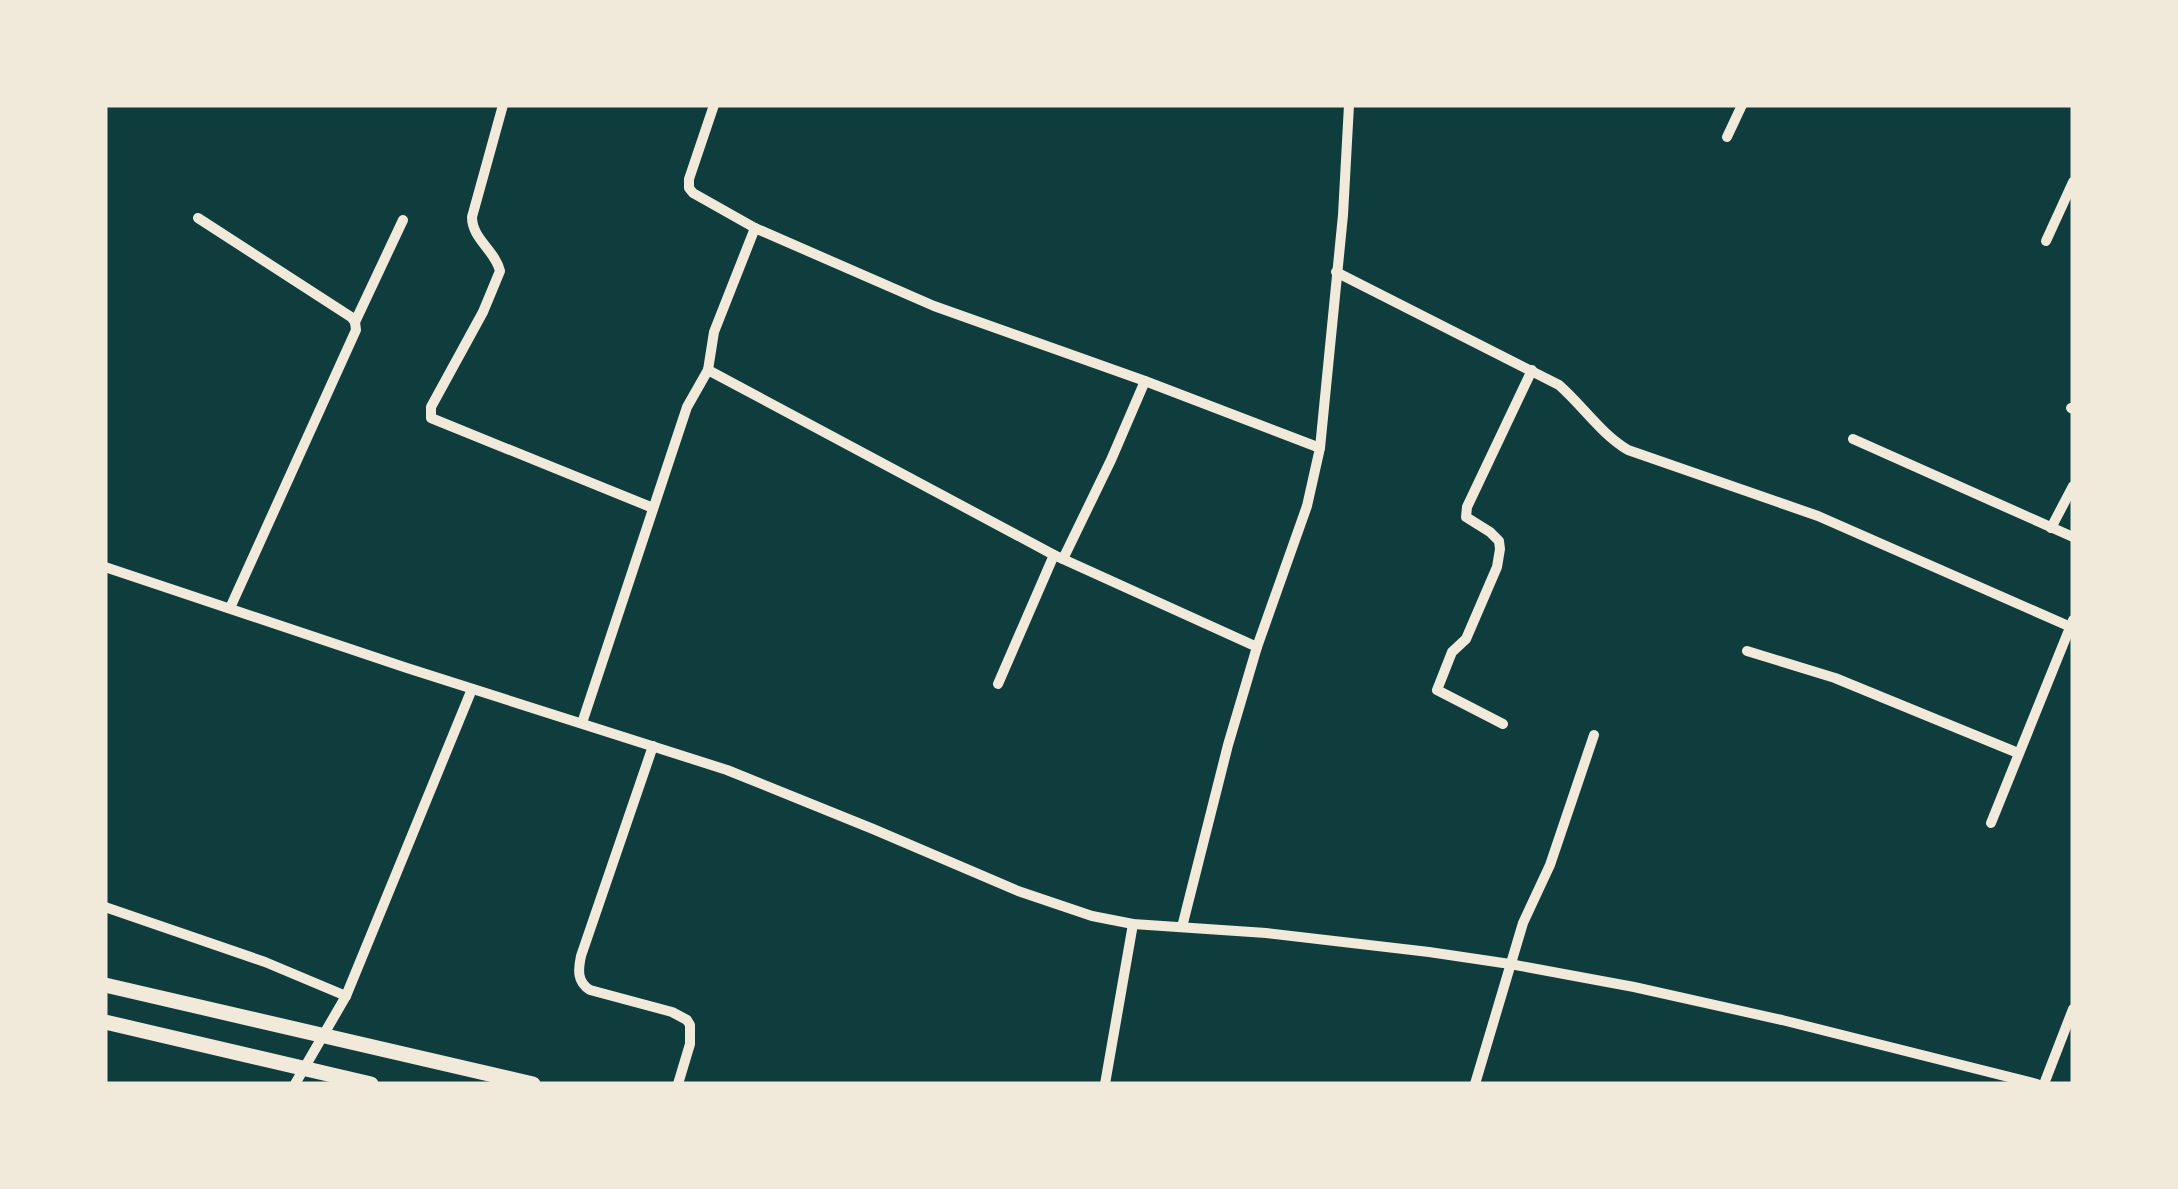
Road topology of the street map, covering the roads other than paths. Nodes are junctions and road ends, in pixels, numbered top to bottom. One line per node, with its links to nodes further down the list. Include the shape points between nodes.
1 (502, 105): 19 (street, via 472,217 473,231 500,271 431,418)
2 (714, 105): 9 (street, via 689,188)
3 (1349, 105): 11 (street)
4 (1742, 105): 5 (street)
5 (1727, 137)
6 (2073, 182): 10 (street)
7 (198, 218): 12 (street)
8 (403, 220): 12 (street)
9 (755, 228): 13 (street, via 714,332); 15 (street, via 934,306)
10 (2046, 240)
11 (1336, 272): 14 (street); 17 (street)
12 (355, 322): 24 (street, via 356,334)
13 (708, 370): 19 (street, via 687,407); 22 (street)
14 (1532, 370): 25 (street, via 1559,385 1628,450 1818,516); 31 (street, via 1467,508 1466,517 1490,532 1500,549 1466,639 1452,652 1437,690)
15 (1145, 381): 17 (street); 22 (street)
16 (1853, 438): 20 (street)
17 (1320, 448): 26 (street)
18 (2073, 486): 20 (street)
19 (652, 508): 30 (street)
20 (2052, 528): 21 (street)
21 (2073, 537)
22 (1059, 557): 26 (street); 28 (street)
23 (105, 567): 24 (street)
24 (230, 608): 29 (street)
25 (2072, 625): 34 (street)
26 (1257, 647): 38 (street)
27 (1747, 651): 34 (street, via 1835,678)
28 (998, 684)
29 (472, 689): 30 (street); 41 (street)
30 (582, 723): 33 (street)
31 (1503, 724)
32 (1594, 734): 39 (street)
33 (653, 746): 37 (street, via 752,780 1045,902); 49 (street, via 578,974 590,990 687,1020 690,1044)
34 (2018, 753): 35 (street)
35 (1991, 823)
36 (105, 906): 41 (street)
37 (1133, 924): 38 (street); 50 (street)
38 (1182, 927): 39 (street)
39 (1510, 964): 51 (street); 52 (street, via 1766,1016)
40 (105, 984): 44 (highway)
41 (346, 996): 44 (street)
42 (2073, 1009): 52 (street)
43 (105, 1022): 45 (highway)
44 (322, 1036): 45 (street); 48 (highway)
45 (302, 1068): 46 (street); 47 (highway)
46 (295, 1084)
47 (371, 1084)
48 (533, 1084)
49 (678, 1084)
50 (1105, 1084)
51 (1475, 1084)
52 (2041, 1084)

